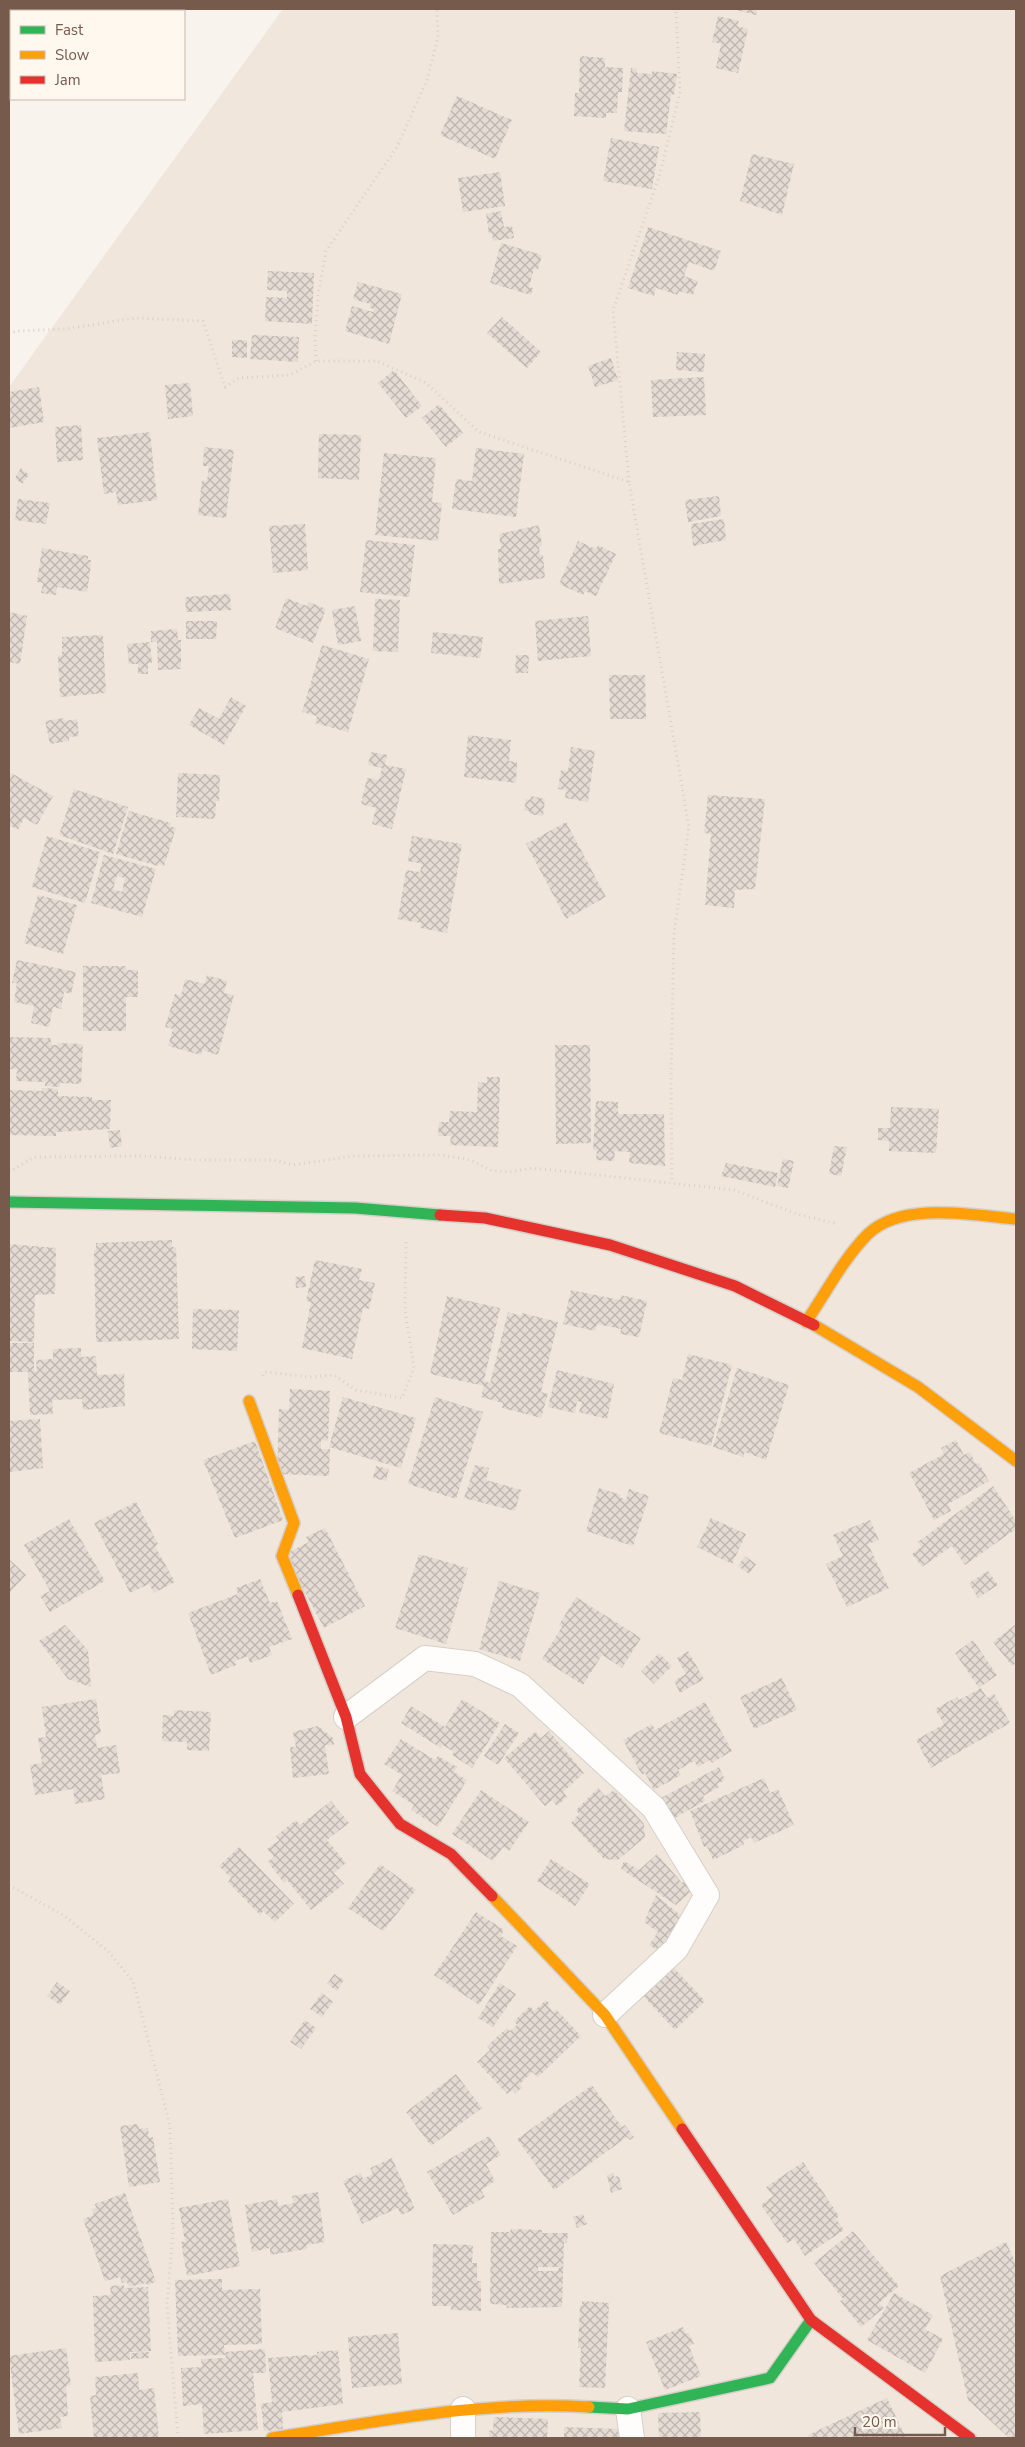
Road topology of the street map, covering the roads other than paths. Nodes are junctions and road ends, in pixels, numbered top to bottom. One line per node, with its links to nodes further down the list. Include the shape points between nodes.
1 (9, 1202): 3 (street, via 355,1208 485,1218 610,1245 735,1286)
2 (1016, 1219): 3 (street, via 937,1212 900,1215 869,1232)
3 (806, 1322): 5 (street, via 918,1387)
4 (249, 1401): 6 (street, via 294,1524 282,1556)
5 (1016, 1461)
6 (346, 1718): 7 (street, via 360,1774 400,1824 451,1854); 7 (street, via 424,1658 475,1664 520,1685 654,1808 707,1895 676,1949)
7 (605, 2015): 8 (street)
8 (811, 2320): 10 (street, via 770,2378); 14 (street)
9 (463, 2408): 10 (street, via 548,2404); 11 (street); 12 (street)
10 (628, 2409): 13 (street)
11 (272, 2438)
12 (463, 2438)
13 (632, 2438)
14 (970, 2438)

